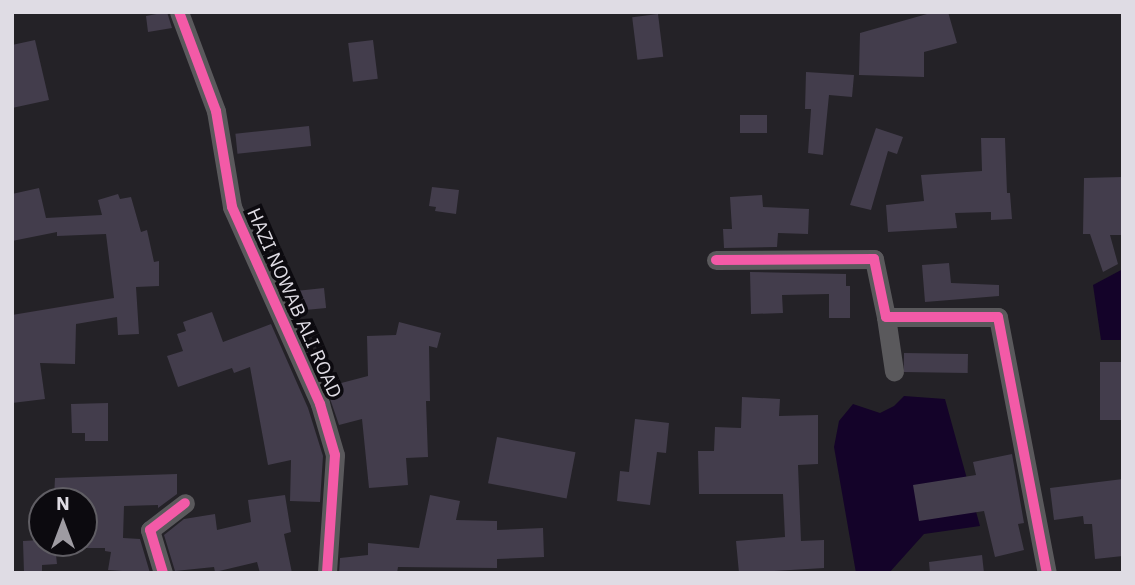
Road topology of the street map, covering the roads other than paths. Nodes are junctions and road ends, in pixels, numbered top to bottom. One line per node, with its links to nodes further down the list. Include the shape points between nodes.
1 (179, 12): 7 (street, HAZI NOWAB ALI ROAD, via 216,111 232,207 320,404 335,456)
2 (716, 260): 3 (street, via 874,259)
3 (886, 317): 4 (street); 8 (street, via 999,317)
4 (894, 371)
5 (185, 503): 6 (street, via 150,530)
6 (163, 573)
7 (327, 573)
8 (1047, 573)

